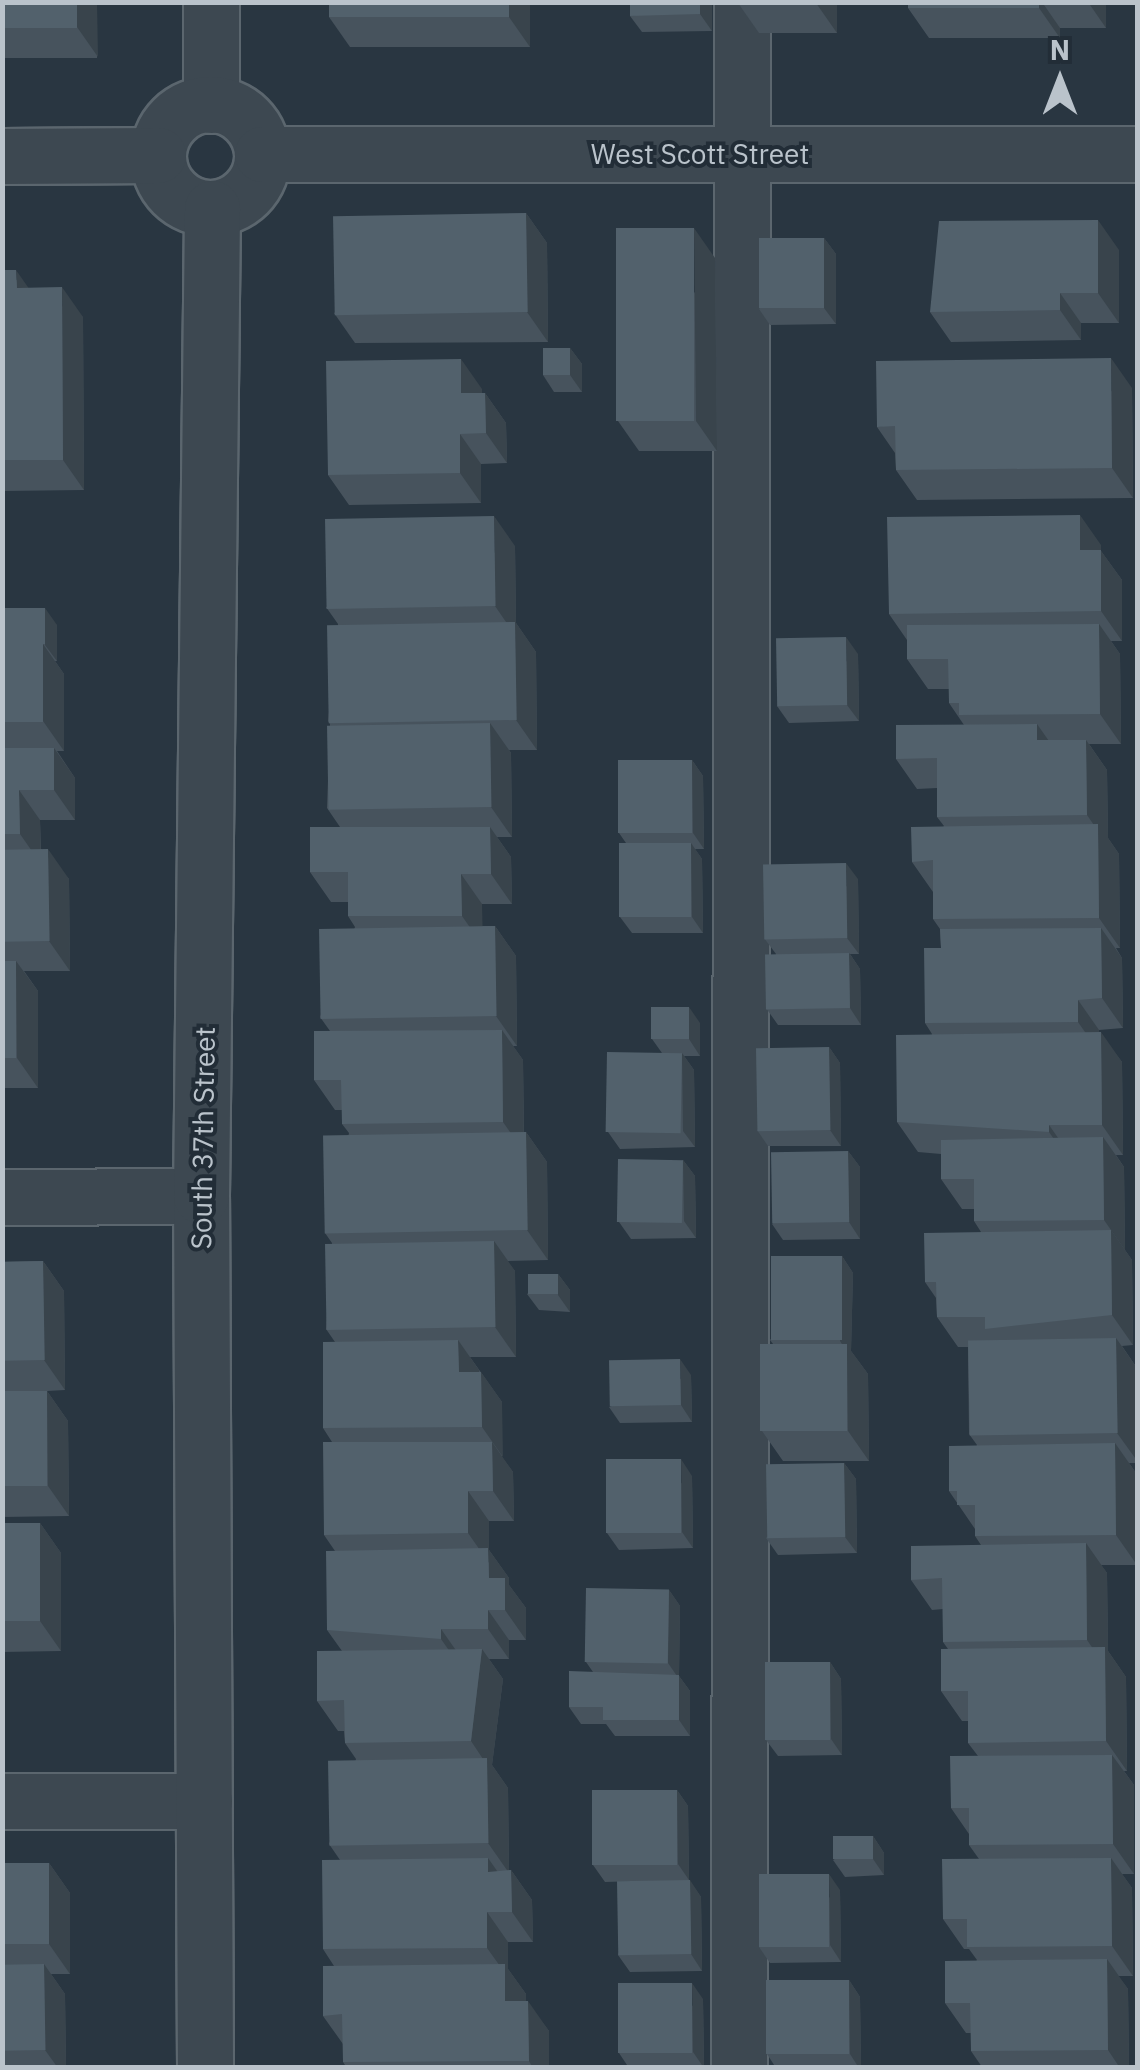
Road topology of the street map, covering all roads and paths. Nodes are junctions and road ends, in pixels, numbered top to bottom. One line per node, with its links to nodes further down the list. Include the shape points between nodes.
1 (211, 2): 3 (street)
2 (742, 2): 5 (street)
3 (211, 105): 4 (street, via 241,115); 7 (street, via 180,114)
4 (262, 154): 5 (street, West Scott Street); 9 (street, via 254,185)
5 (741, 154): 6 (street, West Scott Street); 15 (street)
6 (1138, 154)
7 (158, 155): 8 (street); 9 (street, via 180,199)
8 (2, 156)
9 (212, 208): 10 (street, South 37th Street)
10 (201, 1196): 11 (street); 13 (street, South 37th Street)
11 (2, 1197)
12 (2, 1802): 13 (street)
13 (204, 1802): 14 (street, South 37th Street)
14 (205, 2068)
15 (739, 2068)

